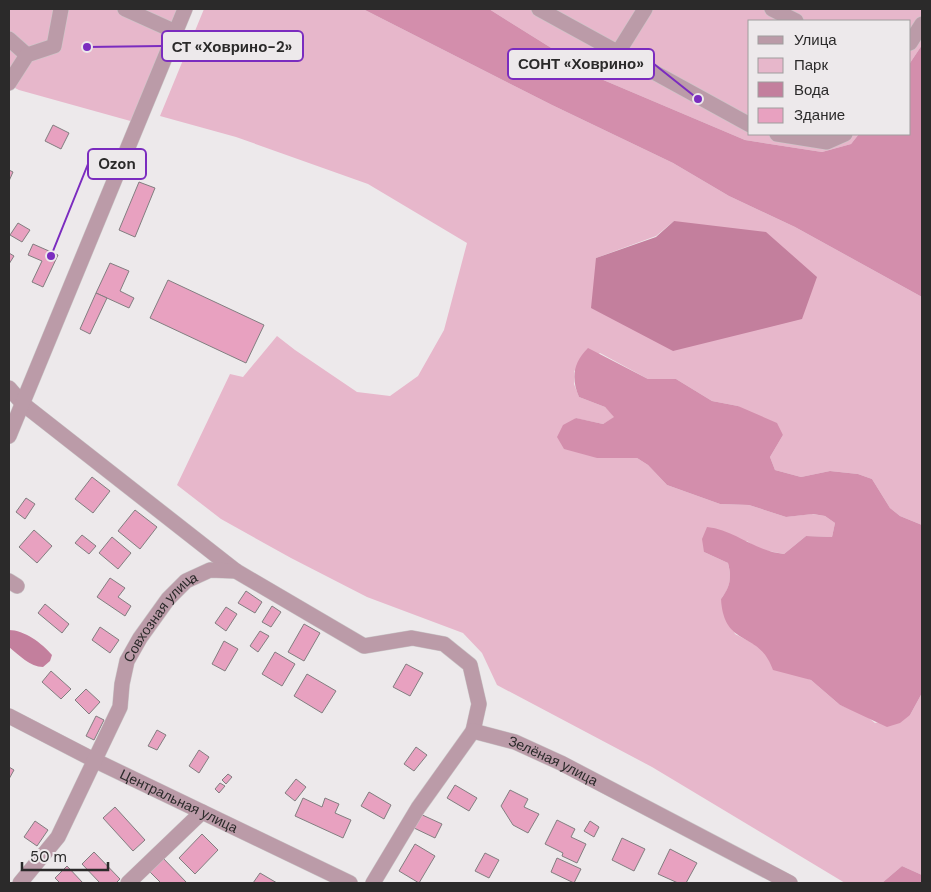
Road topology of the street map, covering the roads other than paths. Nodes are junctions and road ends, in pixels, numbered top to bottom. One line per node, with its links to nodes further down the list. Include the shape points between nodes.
1 (61, 9): 13 (street, via 54,46)
2 (125, 9): 9 (street)
3 (185, 9): 9 (street)
4 (539, 9): 12 (street)
5 (645, 9): 12 (street)
6 (772, 9): 7 (street)
7 (794, 20)
8 (922, 24): 11 (street)
9 (176, 32): 19 (street)
10 (9, 39): 13 (street)
11 (911, 41)
12 (617, 54): 15 (street)
13 (27, 55): 14 (street)
14 (9, 83)
15 (748, 124)
16 (782, 135): 17 (street, via 827,142)
17 (843, 135)
18 (9, 388): 19 (street)
19 (23, 404): 20 (street); 21 (street)
20 (9, 436)
21 (236, 571): 23 (street, Совхозная улица, via 364,646 412,638 444,644 470,665 479,704); 24 (street, Совхозная улица, via 210,570 186,581 168,599 127,661 120,707)
22 (9, 716): 24 (street, Центральная улица)
23 (473, 731): 29 (street, via 418,808); 30 (street, Зелёная улица, via 515,742 561,763)
24 (94, 760): 25 (street, Центральная улица); 26 (street, Совхозная улица, via 58,837)
25 (202, 812): 27 (street); 28 (street, Центральная улица)
26 (20, 883)
27 (128, 883)
28 (350, 883)
29 (373, 883)
30 (790, 883)

